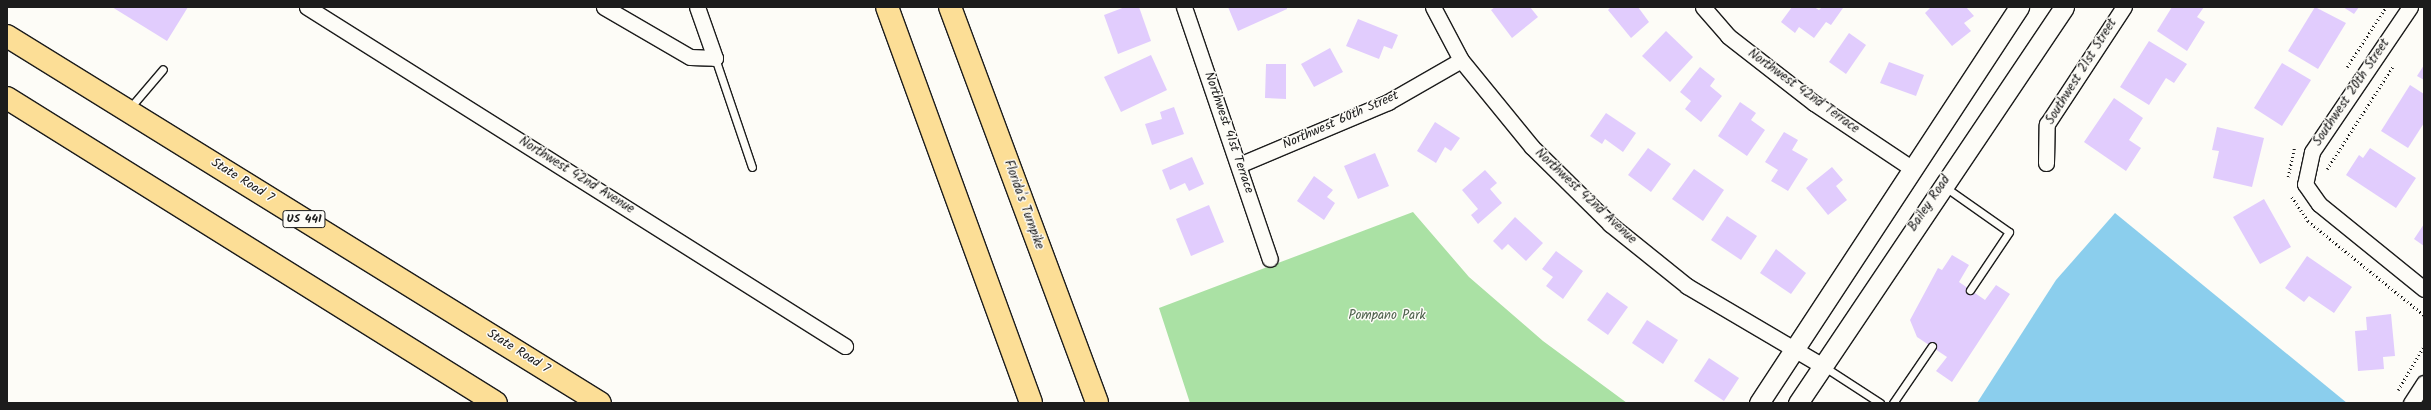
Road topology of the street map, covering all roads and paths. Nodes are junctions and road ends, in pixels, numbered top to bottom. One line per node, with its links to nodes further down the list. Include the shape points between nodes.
1 (307, 7): 35 (street, Northwest 42nd Avenue)
2 (604, 7): 15 (street, via 690,57)
3 (697, 7): 15 (street)
4 (886, 7): 44 (main road)
5 (950, 7): 45 (main road, Florida's Turnpike)
6 (1184, 7): 24 (street, Northwest 41st Terrace)
7 (1433, 7): 16 (street, Northwest 42nd Avenue)
8 (1703, 7): 26 (street, Northwest 42nd Terrace, via 1728,36 1814,103)
9 (2019, 7): 26 (street)
10 (2124, 7): 23 (street, Southwest 21st Street, via 2047,124)
11 (2386, 7): 19 (path)
12 (2410, 7): 33 (street, Southwest 20th Street, via 2312,152 2305,184 2319,204)
13 (2059, 9): 28 (street, Bailey Road)
14 (7, 36): 21 (main road, State Road 7 / US 441)
15 (715, 58): 25 (lane)
16 (1461, 60): 24 (street, Northwest 60th Street, via 1388,102); 38 (street, Northwest 42nd Avenue, via 1532,147 1610,224 1687,286)
17 (2394, 63): 27 (path)
18 (163, 69): 21 (lane)
19 (2344, 71)
20 (7, 98): 42 (main road)
21 (128, 110): 43 (main road, State Road 7 / US 441)
22 (2298, 142): 29 (path, via 2290,161)
23 (2046, 163)
24 (1239, 165): 31 (street, Northwest 41st Terrace)
25 (752, 167)
26 (1911, 168): 38 (street)
27 (2325, 174)
28 (1943, 185): 32 (lane, via 2009,232); 39 (street, Bailey Road)
29 (2288, 185)
30 (2290, 193): 34 (path, via 2308,221)
31 (1270, 259)
32 (1970, 290)
33 (2424, 290)
34 (2424, 315)
35 (845, 346)
36 (1932, 346): 49 (lane)
37 (2424, 346): 41 (path, via 2400,383)
38 (1794, 350): 39 (street, Northwest 42nd Avenue); 46 (street)
39 (1823, 366): 47 (street, Bailey Road); 48 (lane)
40 (2424, 383): 50 (street)
41 (2396, 396)
42 (496, 403)
43 (600, 403)
44 (1030, 403)
45 (1097, 403)
46 (1759, 403)
47 (1798, 403)
48 (1880, 403)
49 (1893, 403)
50 (2411, 403)

